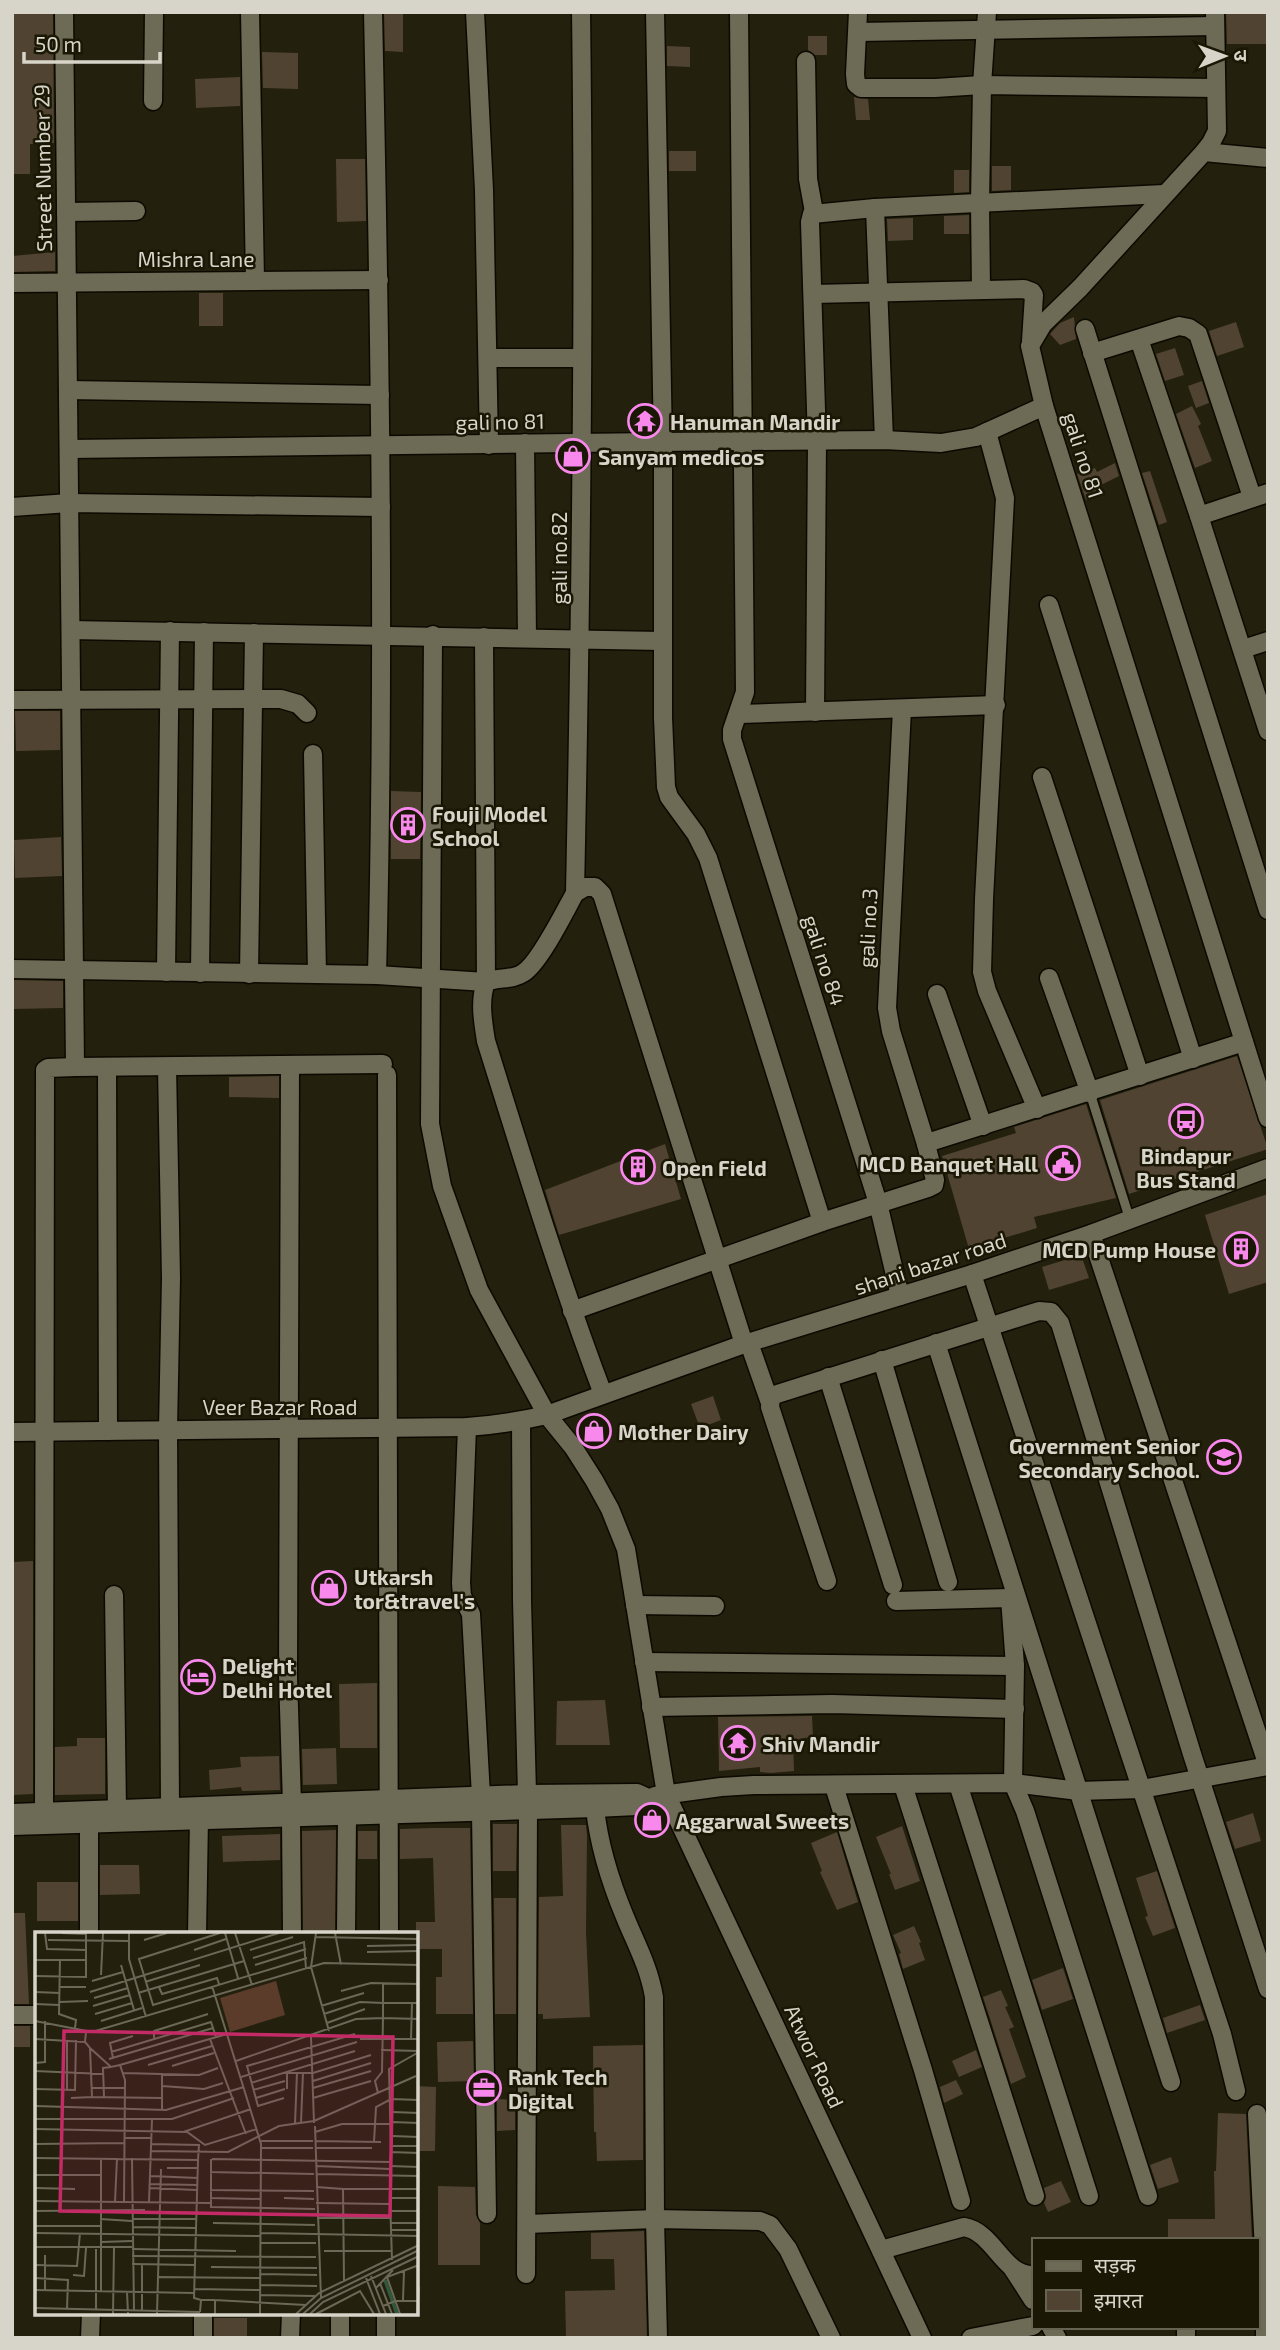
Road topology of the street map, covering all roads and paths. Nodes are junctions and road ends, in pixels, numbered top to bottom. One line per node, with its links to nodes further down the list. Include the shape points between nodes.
1 (64, 12): 24 (street, Street Number 29)
2 (154, 12): 17 (street)
3 (250, 12): 26 (street)
4 (373, 12): 27 (street)
5 (475, 12): 37 (street)
6 (581, 12): 38 (street, gali no.82)
7 (655, 12): 48 (street)
8 (739, 12): 44 (street)
9 (858, 12): 12 (street)
10 (987, 12): 13 (street)
11 (1215, 19): 13 (street); 16 (street)
12 (858, 32): 13 (street); 15 (street, via 855,74 861,88)
13 (987, 32): 15 (street)
14 (806, 61): 25 (street, via 808,179)
15 (982, 85): 16 (street); 21 (street)
16 (1216, 88): 18 (street, via 1217,131)
17 (153, 101)
18 (1204, 152): 19 (street); 20 (street)
19 (1268, 158)
20 (1164, 194): 21 (street); 35 (street, via 1044,324)
21 (979, 203): 22 (street); 30 (street)
22 (875, 208): 25 (street); 31 (street)
23 (136, 211): 24 (street)
24 (66, 212): 28 (street, Street Number 29)
25 (814, 212): 32 (street, via 810,222)
26 (255, 280): 27 (street, Mishra Lane); 28 (street, Mishra Lane)
27 (379, 280): 40 (street)
28 (66, 281): 29 (street, Mishra Lane); 39 (street, Street Number 29)
29 (12, 283)
30 (981, 290): 31 (street); 35 (street, via 1032,292)
31 (880, 293): 32 (street); 43 (street)
32 (813, 294): 45 (street)
33 (1085, 329): 36 (street)
34 (1139, 339): 36 (street); 52 (street, via 1179,326 1198,334); 56 (street)
35 (1030, 346): 41 (street)
36 (1092, 353): 84 (street)
37 (489, 358): 38 (street); 49 (street)
38 (581, 358): 46 (street, gali no.82)
39 (68, 390): 40 (street); 51 (street, Street Number 29)
40 (380, 395): 50 (street)
41 (1044, 406): 42 (street, gali no 81); 96 (street, gali no 81)
42 (987, 432): 43 (street, gali no 81, via 956,442); 75 (street, via 1005,498)
43 (884, 440): 45 (street, gali no 81)
44 (745, 441): 45 (street, gali no 81); 48 (street, gali no 81); 79 (street, via 746,692)
45 (817, 441): 77 (street)
46 (580, 442): 47 (street, gali no 81); 48 (street, gali no 81); 66 (street, gali no.82)
47 (525, 443): 49 (street, gali no 81); 65 (street)
48 (663, 443): 67 (street)
49 (489, 444): 50 (street, gali no 81)
50 (381, 445): 51 (street, gali no 81); 55 (street)
51 (69, 449): 53 (street, Street Number 29)
52 (1260, 495): 56 (street)
53 (69, 503): 54 (street); 55 (street); 58 (street, Street Number 29)
54 (12, 507)
55 (381, 507): 62 (street)
56 (1199, 516): 69 (street)
57 (1049, 605): 97 (street)
58 (71, 630): 59 (street); 73 (street, Street Number 29)
59 (170, 631): 60 (street); 70 (street)
60 (204, 632): 61 (street); 74 (street)
61 (254, 633): 62 (street); 71 (street)
62 (382, 635): 63 (street); 91 (street)
63 (433, 635): 64 (street); 93 (street, Atwor Road)
64 (484, 637): 65 (street); 94 (street)
65 (527, 638): 66 (street)
66 (581, 639): 67 (street); 83 (street, gali no.82)
67 (662, 641): 112 (street, via 666,787 708,858)
68 (1268, 641): 69 (street)
69 (1243, 649): 80 (street)
70 (169, 699): 73 (street); 74 (street); 87 (street)
71 (253, 699): 74 (street); 78 (street, via 281,699 298,704); 89 (street)
72 (12, 700): 73 (street)
73 (71, 700): 86 (street, Street Number 29)
74 (203, 700): 88 (street)
75 (996, 705): 76 (street); 105 (street, via 982,972)
76 (902, 709): 77 (street); 108 (street, gali no.3, via 887,1009)
77 (815, 712): 79 (street)
78 (307, 713)
79 (736, 722): 110 (street, gali no 84, via 734,750)
80 (1268, 731)
81 (313, 754): 90 (street)
82 (1042, 777): 102 (street)
83 (575, 893): 94 (street, via 531,967 516,977); 114 (street, via 595,887 601,894)
84 (1268, 910)
85 (12, 969): 86 (street)
86 (73, 969): 87 (street); 99 (street, Street Number 29)
87 (166, 972): 88 (street)
88 (200, 973): 89 (street)
89 (248, 974): 90 (street)
90 (317, 974): 91 (street)
91 (377, 975): 93 (street)
92 (1049, 978): 104 (street)
93 (431, 979): 94 (street); 125 (street, Atwor Road, via 430,1124 442,1186 479,1290)
94 (486, 982): 117 (street, via 482,1001 486,1041)
95 (937, 994): 107 (street)
96 (1244, 1042): 97 (street); 103 (street, gali no 81)
97 (1193, 1059): 102 (street)
98 (290, 1065): 101 (street); 127 (street, via 385,1070); 130 (street)
99 (75, 1067): 100 (street); 131 (street, via 48,1068 43,1075)
100 (107, 1067): 101 (street); 132 (street)
101 (167, 1067): 129 (street)
102 (1140, 1076): 104 (street)
103 (1263, 1083): 106 (street, gali no 81)
104 (1090, 1093): 105 (street); 111 (lane)
105 (1037, 1109): 107 (street)
106 (1268, 1118)
107 (983, 1126): 108 (street)
108 (926, 1144): 110 (street, gali no.3, via 934,1185)
109 (1268, 1168): 111 (street, shani bazar road)
110 (878, 1203): 112 (street); 116 (street, gali no 84)
111 (1130, 1220): 113 (street, shani bazar road)
112 (822, 1222): 114 (street)
113 (1091, 1234): 115 (street, shani bazar road); 143 (street)
114 (718, 1258): 117 (street); 119 (street)
115 (972, 1274): 116 (street, shani bazar road); 118 (street)
116 (900, 1296): 119 (street, shani bazar road)
117 (572, 1311): 123 (street)
118 (990, 1326): 120 (street); 144 (street, via 1039,1311 1051,1312 1060,1323); 149 (street)
119 (747, 1343): 123 (street, shani bazar road); 124 (street)
120 (936, 1343): 121 (street); 150 (street)
121 (882, 1360): 122 (street); 135 (street)
122 (828, 1377): 124 (street, via 776,1393); 140 (street, via 894,1593 1010,1598)
123 (603, 1394): 125 (street, shani bazar road)
124 (769, 1400): 134 (street)
125 (547, 1415): 126 (street, Veer Bazar Road); 137 (street, Atwor Road, via 573,1447 610,1509 626,1549)
126 (521, 1421): 128 (street, Veer Bazar Road); 152 (street)
127 (388, 1427): 128 (street, Veer Bazar Road); 130 (street, Veer Bazar Road); 155 (street)
128 (467, 1427): 153 (street, via 461,1583 471,1614)
129 (168, 1429): 130 (street, Veer Bazar Road); 132 (street, Veer Bazar Road); 154 (street)
130 (288, 1429): 158 (street)
131 (44, 1431): 132 (street, Veer Bazar Road); 133 (street, Veer Bazar Road); 159 (street)
132 (108, 1431)
133 (12, 1432)
134 (827, 1581)
135 (948, 1582)
136 (114, 1595): 157 (street)
137 (635, 1605): 138 (street); 139 (street, Atwor Road)
138 (715, 1606)
139 (644, 1662): 140 (street); 141 (street, Atwor Road)
140 (1015, 1666): 142 (street)
141 (652, 1707): 142 (street, via 832,1704); 151 (street, Atwor Road)
142 (1015, 1709): 145 (street)
143 (1268, 1766): 144 (street)
144 (1201, 1778): 149 (street); 170 (street)
145 (1013, 1783): 146 (street); 150 (street); 178 (street)
146 (958, 1784): 148 (street); 177 (street)
147 (834, 1786): 148 (street); 151 (street, via 721,1787); 179 (street)
148 (903, 1786): 176 (street)
149 (1142, 1789): 150 (street); 174 (street, via 1222,2034)
150 (1079, 1791): 173 (street)
151 (657, 1796): 152 (street, via 637,1793); 156 (street, via 637,1806); 183 (street, Atwor Road)
152 (527, 1802): 153 (street); 156 (street); 182 (street)
153 (481, 1804): 155 (street); 180 (street)
154 (170, 1807): 157 (street); 158 (street)
155 (387, 1807): 158 (street); 161 (street); 169 (street)
156 (595, 1808): 181 (street, via 605,1864 646,1962 654,1997)
157 (117, 1809): 159 (street)
158 (292, 1811): 161 (street); 162 (street); 167 (street)
159 (44, 1812): 160 (street)
160 (12, 1813)
161 (347, 1817): 168 (street)
162 (199, 1819): 163 (street); 166 (street)
163 (89, 1824): 164 (street); 165 (street)
164 (12, 1826)
165 (89, 1932)
166 (197, 1932)
167 (292, 1932)
168 (346, 1932)
169 (389, 1932)
170 (1268, 1989)
171 (12, 2015): 172 (street)
172 (35, 2015)
173 (1171, 2082)
174 (1236, 2091)
175 (1257, 2114): 185 (street)
176 (1035, 2196)
177 (1089, 2196)
178 (1148, 2196)
179 (961, 2201)
180 (487, 2214)
181 (655, 2219): 182 (street); 200 (street); 201 (street, via 770,2225 788,2249)
182 (527, 2224): 186 (street)
183 (880, 2250): 184 (street, via 964,2227 982,2234); 202 (street, Atwor Road)
184 (1013, 2269): 187 (street); 188 (street)
185 (1263, 2270): 204 (street)
186 (526, 2274)
187 (1032, 2275)
188 (1032, 2298)
189 (90, 2315): 195 (street)
190 (203, 2315): 196 (street)
191 (291, 2315): 197 (street)
192 (340, 2315): 198 (street)
193 (386, 2315): 199 (street)
194 (1032, 2326): 203 (street)
195 (90, 2338)
196 (203, 2338)
197 (290, 2338)
198 (340, 2338)
199 (386, 2338)
200 (658, 2338)
201 (831, 2338)
202 (922, 2338)
203 (971, 2338)
204 (1265, 2338)

